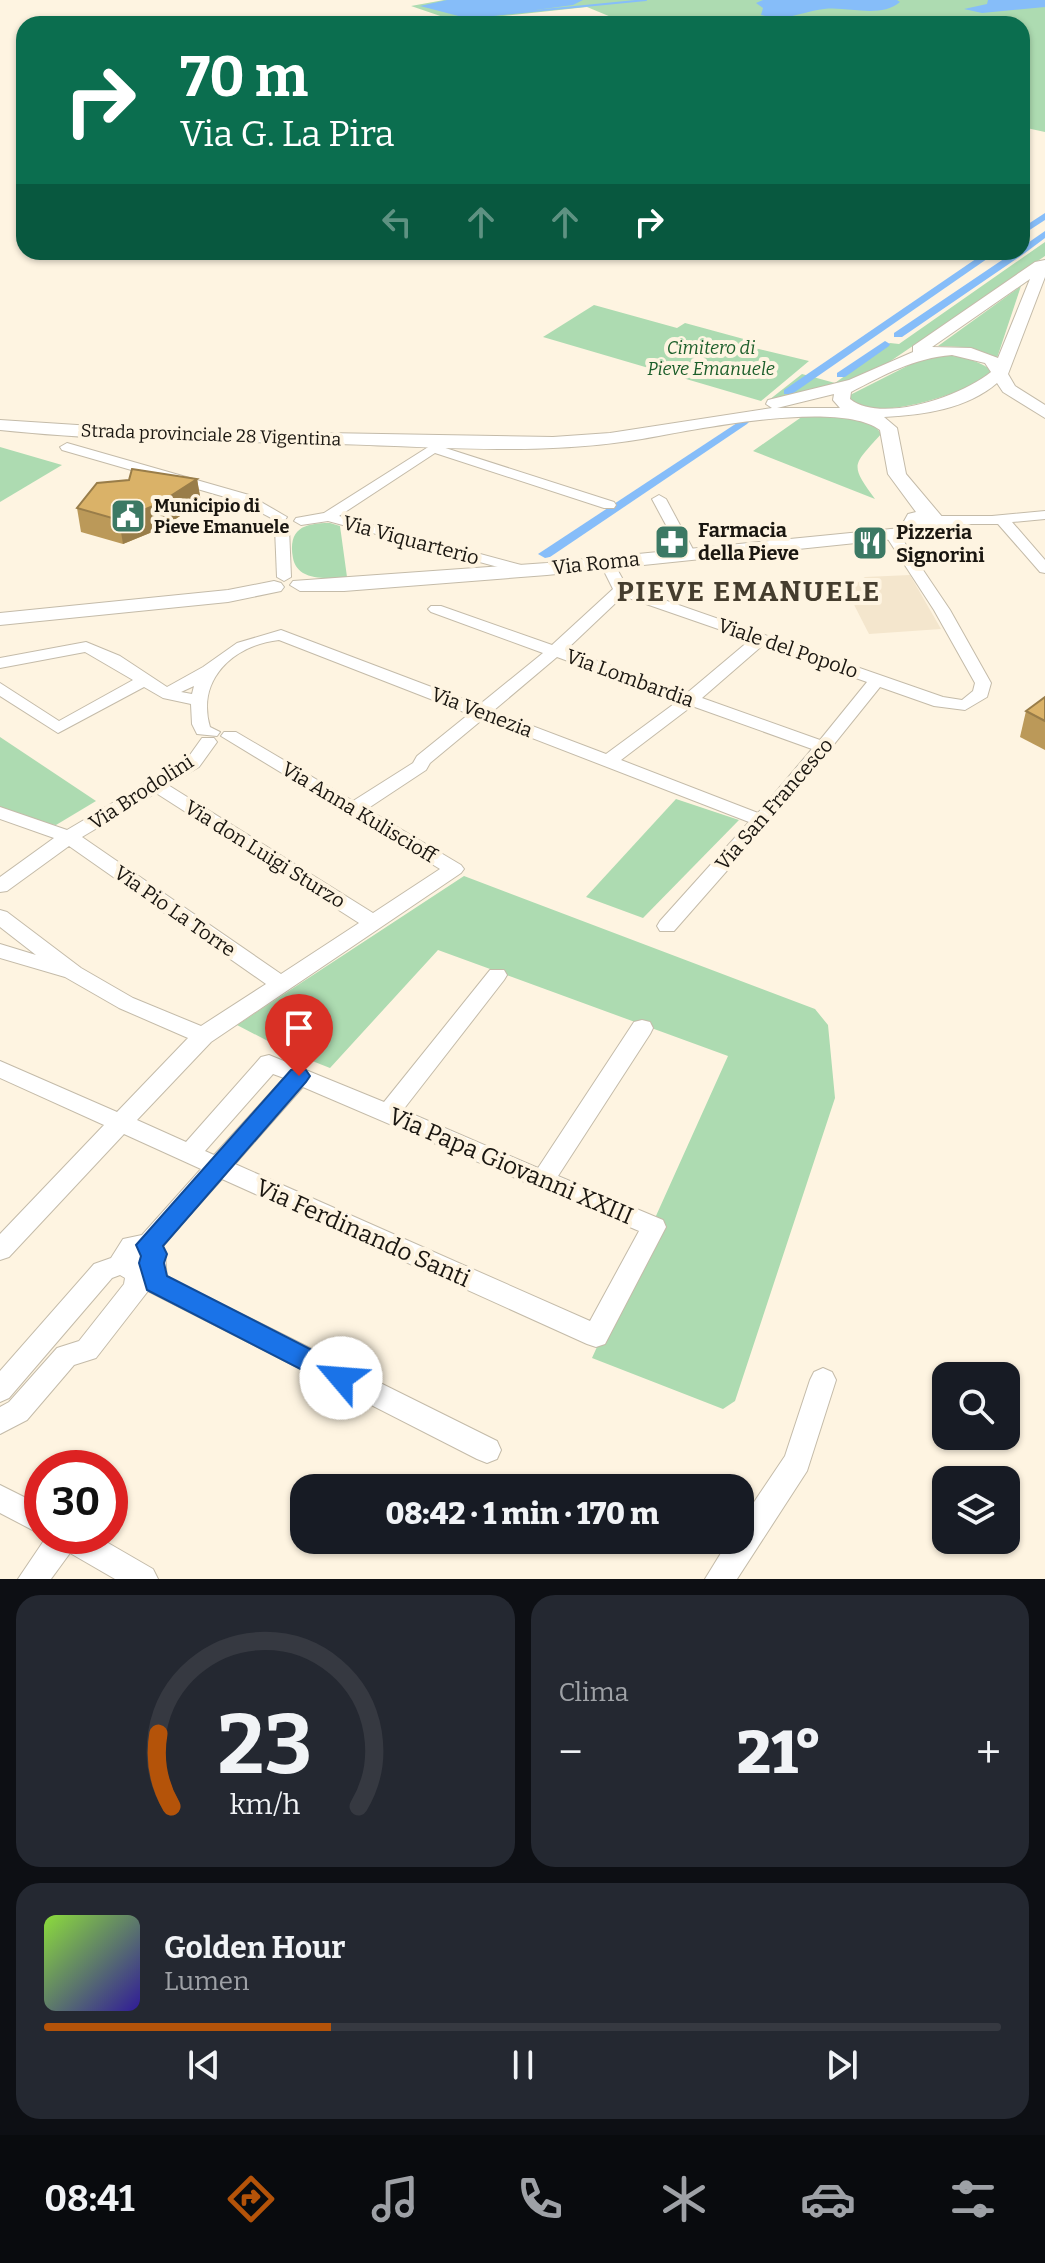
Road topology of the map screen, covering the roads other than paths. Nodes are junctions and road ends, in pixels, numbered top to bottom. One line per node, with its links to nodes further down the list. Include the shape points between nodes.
1 (1045, 263): 2 (main road); 3 (main road)
2 (913, 354): 3 (main road, via 941,349 970,352 991,360); 4 (main road)
3 (1001, 372): 5 (main road); 7 (main road, via 1009,389)
4 (857, 383): 8 (main road, via 843,390 841,400); 10 (main road)
5 (956, 399): 6 (main road); 7 (main road, via 993,398)
6 (924, 408): 8 (main road); 11 (main road, via 897,422)
7 (1041, 411)
8 (863, 413): 10 (main road, via 765,413); 11 (main road, via 882,421)
9 (0, 425): 10 (main road, Strada provinciale 28 Vigentina, via 423,441)
10 (619, 437)
11 (892, 439): 19 (main road, via 897,474)
12 (67, 447): 18 (street, via 244,498)
13 (659, 499): 21 (street)
14 (609, 505): 16 (street, via 433,448)
15 (1045, 515): 17 (street, Via Roma)
16 (328, 517): 18 (street, Via Viquarterio, via 301,521 293,516); 23 (street, Via Viquarterio)
17 (997, 519): 19 (street, Via Roma); 24 (street)
18 (281, 523): 25 (street)
19 (925, 523): 20 (main road, Via Roma)
20 (891, 533): 21 (main road, Via Roma); 33 (street, Viale del Popolo, via 983,688 973,701 959,705)
21 (688, 553): 22 (main road, Via Roma)
22 (606, 561): 23 (main road, Via Roma); 26 (street)
23 (520, 569): 25 (main road, Via Roma, via 344,585)
24 (1045, 569)
25 (286, 583): 28 (main road, Via Roma, via 228,596)
26 (621, 590): 29 (street, Viale del Popolo); 30 (street)
27 (436, 609): 30 (street, Via Lombardia)
28 (0, 619)
29 (761, 639): 33 (street, Viale del Popolo); 38 (street)
30 (555, 651): 38 (street, Via Lombardia); 39 (street)
31 (0, 663): 34 (street, via 86,647 99,650)
32 (208, 671): 36 (street, Via Venezia); 37 (street); 39 (street, Via Venezia, via 252,641 281,635)
33 (878, 679): 41 (street, Via San Francesco)
34 (142, 681): 35 (street, via 58,728); 36 (street)
35 (0, 688)
36 (168, 693): 37 (street)
37 (200, 700): 40 (street, via 201,728)
38 (689, 700): 41 (street, Via Lombardia); 42 (street)
39 (481, 712): 42 (street, Via Venezia); 44 (street, via 420,766)
40 (218, 735): 43 (street, Via Brodolini, via 193,763); 44 (street, Via Anna Kuliscioff)
41 (824, 747): 46 (street, Via San Francesco)
42 (609, 761): 46 (street, Via Venezia)
43 (157, 786): 47 (street, Via Brodolini); 50 (street, Via don Luigi Sturzo)
44 (356, 808): 50 (street, Via Anna Kuliscioff, via 454,869)
45 (0, 813): 47 (street, Via Brodolini)
46 (760, 820): 51 (street, Via San Francesco)
47 (69, 837): 48 (street, Via Brodolini); 55 (street, Via Pio La Torre)
48 (0, 886)
49 (0, 917): 53 (street)
50 (372, 922): 55 (street, Via Anna Kuliscioff)
51 (667, 926)
52 (0, 951): 53 (street)
53 (74, 973): 57 (street, via 126,1003)
54 (497, 975): 60 (street)
55 (281, 984): 57 (street, Via Anna Kuliscioff)
56 (642, 1028): 64 (street)
57 (203, 1036): 61 (street, Via Anna Kuliscioff)
58 (0, 1069): 61 (street, Via Ferdinando Santi)
59 (299, 1076): 60 (street, Via Papa Giovanni XXIII); 62 (street, Via Papa Giovanni XXIII, via 269,1063); 63 (street)
60 (388, 1113): 64 (street, Via Papa Giovanni XXIII)
61 (119, 1123): 62 (street, Via Ferdinando Santi); 65 (street, Via Anna Kuliscioff)
62 (188, 1155): 63 (street, Via Ferdinando Santi)
63 (219, 1169): 66 (street); 67 (street, Via Ferdinando Santi)
64 (543, 1180): 67 (street, Via Papa Giovanni XXIII, via 654,1227)
65 (0, 1250)
66 (140, 1261): 69 (street, via 103,1271); 70 (street, via 137,1287 87,1350 66,1356 18,1411); 71 (street, via 156,1283)
67 (596, 1336)
68 (823, 1380): 78 (street, via 797,1462)
69 (0, 1390)
70 (0, 1422)
71 (487, 1450)
72 (0, 1498): 73 (street)
73 (24, 1511)
74 (53, 1554): 76 (street)
75 (99, 1554): 77 (street)
76 (33, 1579)
77 (143, 1579)
78 (720, 1579)

